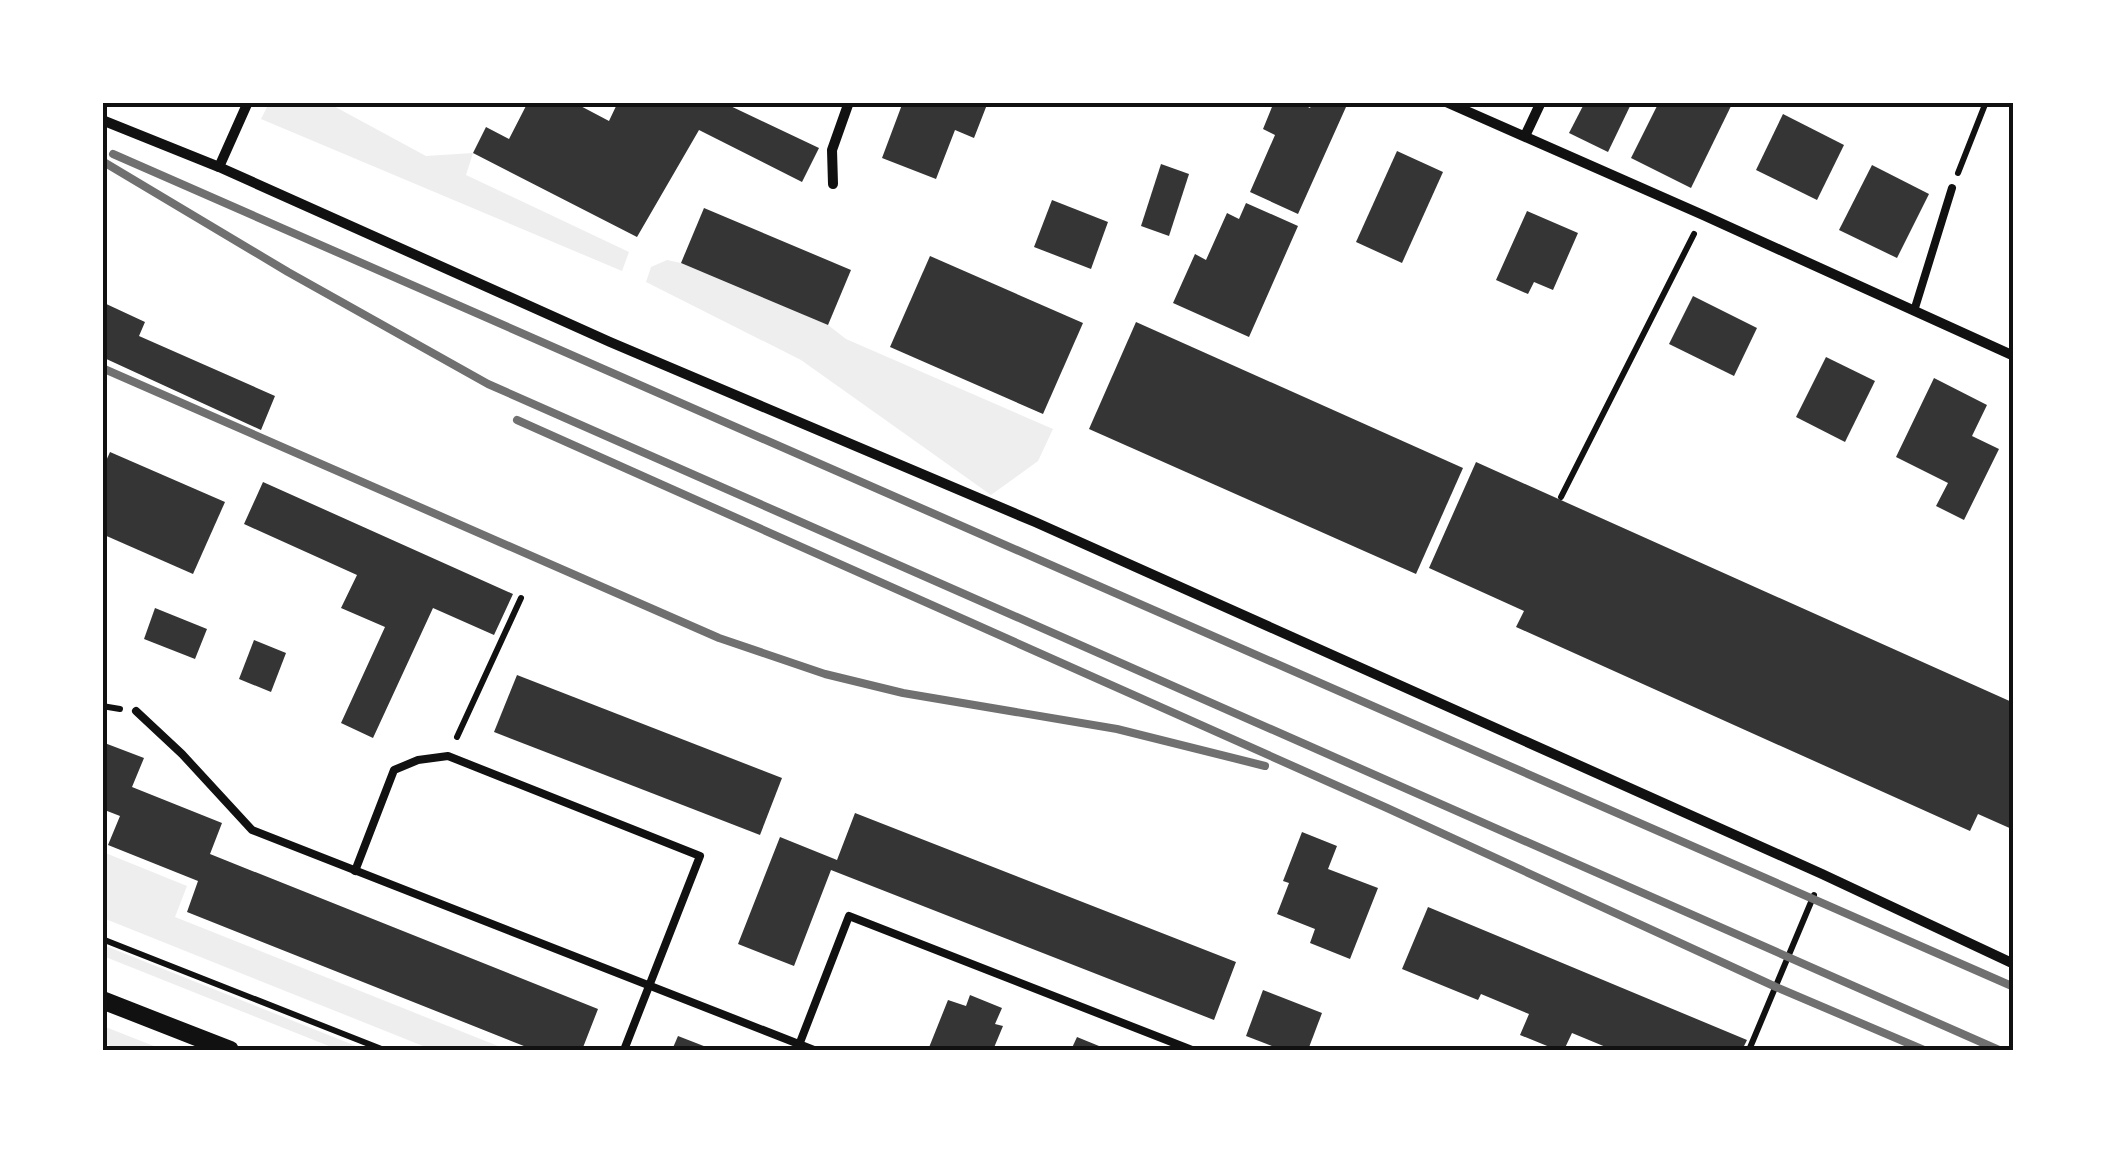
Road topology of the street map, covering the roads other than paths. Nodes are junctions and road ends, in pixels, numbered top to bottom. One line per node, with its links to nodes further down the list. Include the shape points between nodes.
1 (248, 102): 7 (street)
2 (849, 102): 8 (street, via 832,150)
3 (1446, 102): 6 (street)
4 (1541, 102): 6 (street)
5 (102, 120): 7 (street)
6 (1524, 136): 10 (street)
7 (219, 167): 14 (street, via 1035,522)
8 (834, 184)
9 (1952, 188): 10 (lane)
10 (1914, 310): 11 (street)
11 (2014, 356)
12 (136, 712): 13 (lane, via 252,830)
13 (355, 871): 15 (lane); 15 (lane, via 394,770 448,756 700,856)
14 (2014, 964)
15 (649, 986): 17 (lane); 19 (lane)
16 (102, 1000): 18 (street)
17 (799, 1045): 20 (lane); 21 (lane, via 849,916)
18 (230, 1050)
19 (624, 1050)
20 (814, 1050)
21 (1192, 1050)

